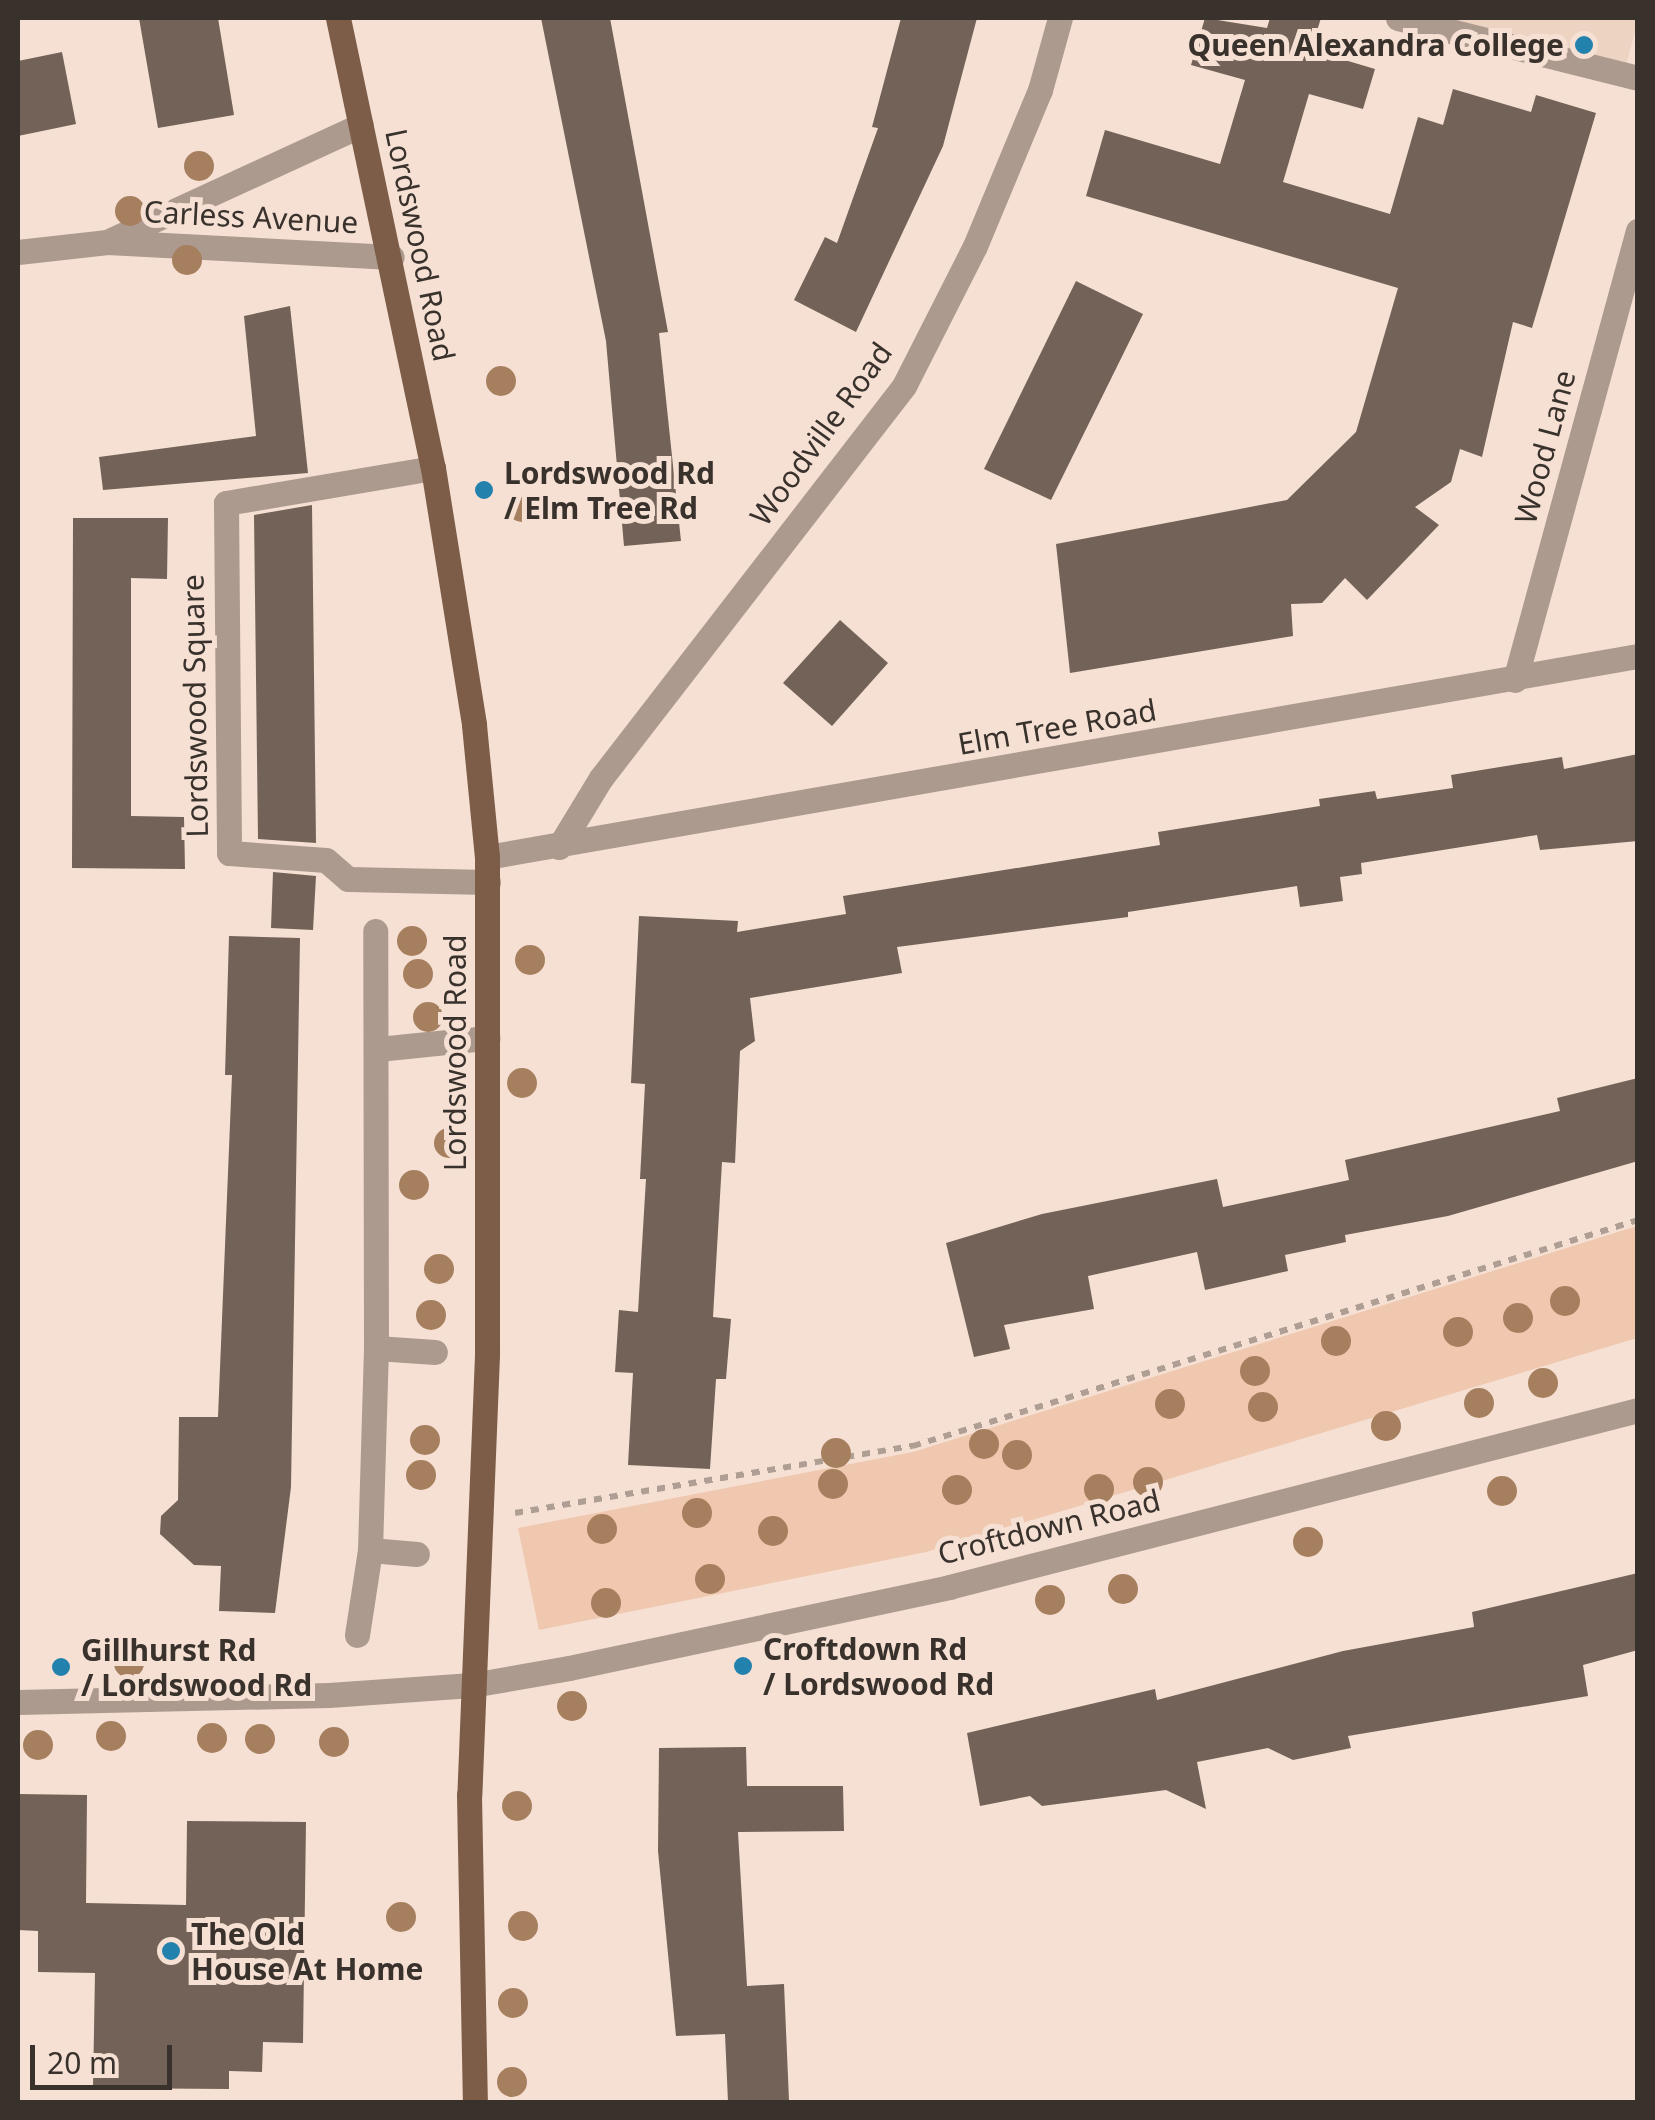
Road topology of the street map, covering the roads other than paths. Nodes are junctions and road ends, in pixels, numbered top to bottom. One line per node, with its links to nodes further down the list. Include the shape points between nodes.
1 (338, 18): 5 (main road, Lordswood Road)
2 (1060, 18): 13 (street, Woodville Road, via 1040,90 975,246 904,386 601,778)
3 (1398, 18): 4 (street)
4 (1638, 78)
5 (361, 124): 7 (street, Carless Avenue); 9 (main road, Lordswood Road)
6 (1638, 231): 12 (street, Wood Lane)
7 (106, 242): 8 (street, Carless Avenue); 9 (street, Carless Avenue)
8 (18, 252)
9 (392, 257): 10 (main road, Lordswood Road)
10 (433, 468): 14 (main road, Lordswood Road, via 474,725); 14 (street, Lordswood Square, via 226,502 229,854 326,860 348,878)
11 (1638, 656): 12 (street, Elm Tree Road)
12 (1515, 680): 13 (street, Elm Tree Road)
13 (559, 847): 14 (street, Elm Tree Road)
14 (487, 870): 16 (main road, Lordswood Road)
15 (375, 930): 17 (street)
16 (487, 1038): 17 (street); 24 (main road, Lordswood Road, via 487,1355)
17 (378, 1049): 18 (street)
18 (376, 1348): 19 (street); 21 (street)
19 (434, 1352)
20 (1638, 1410): 24 (street, Croftdown Road, via 949,1587)
21 (370, 1550): 22 (street); 23 (street)
22 (417, 1554)
23 (357, 1634)
24 (472, 1685): 25 (street, Croftdown Road); 26 (main road, Lordswood Road)
25 (18, 1702)
26 (475, 2102)

